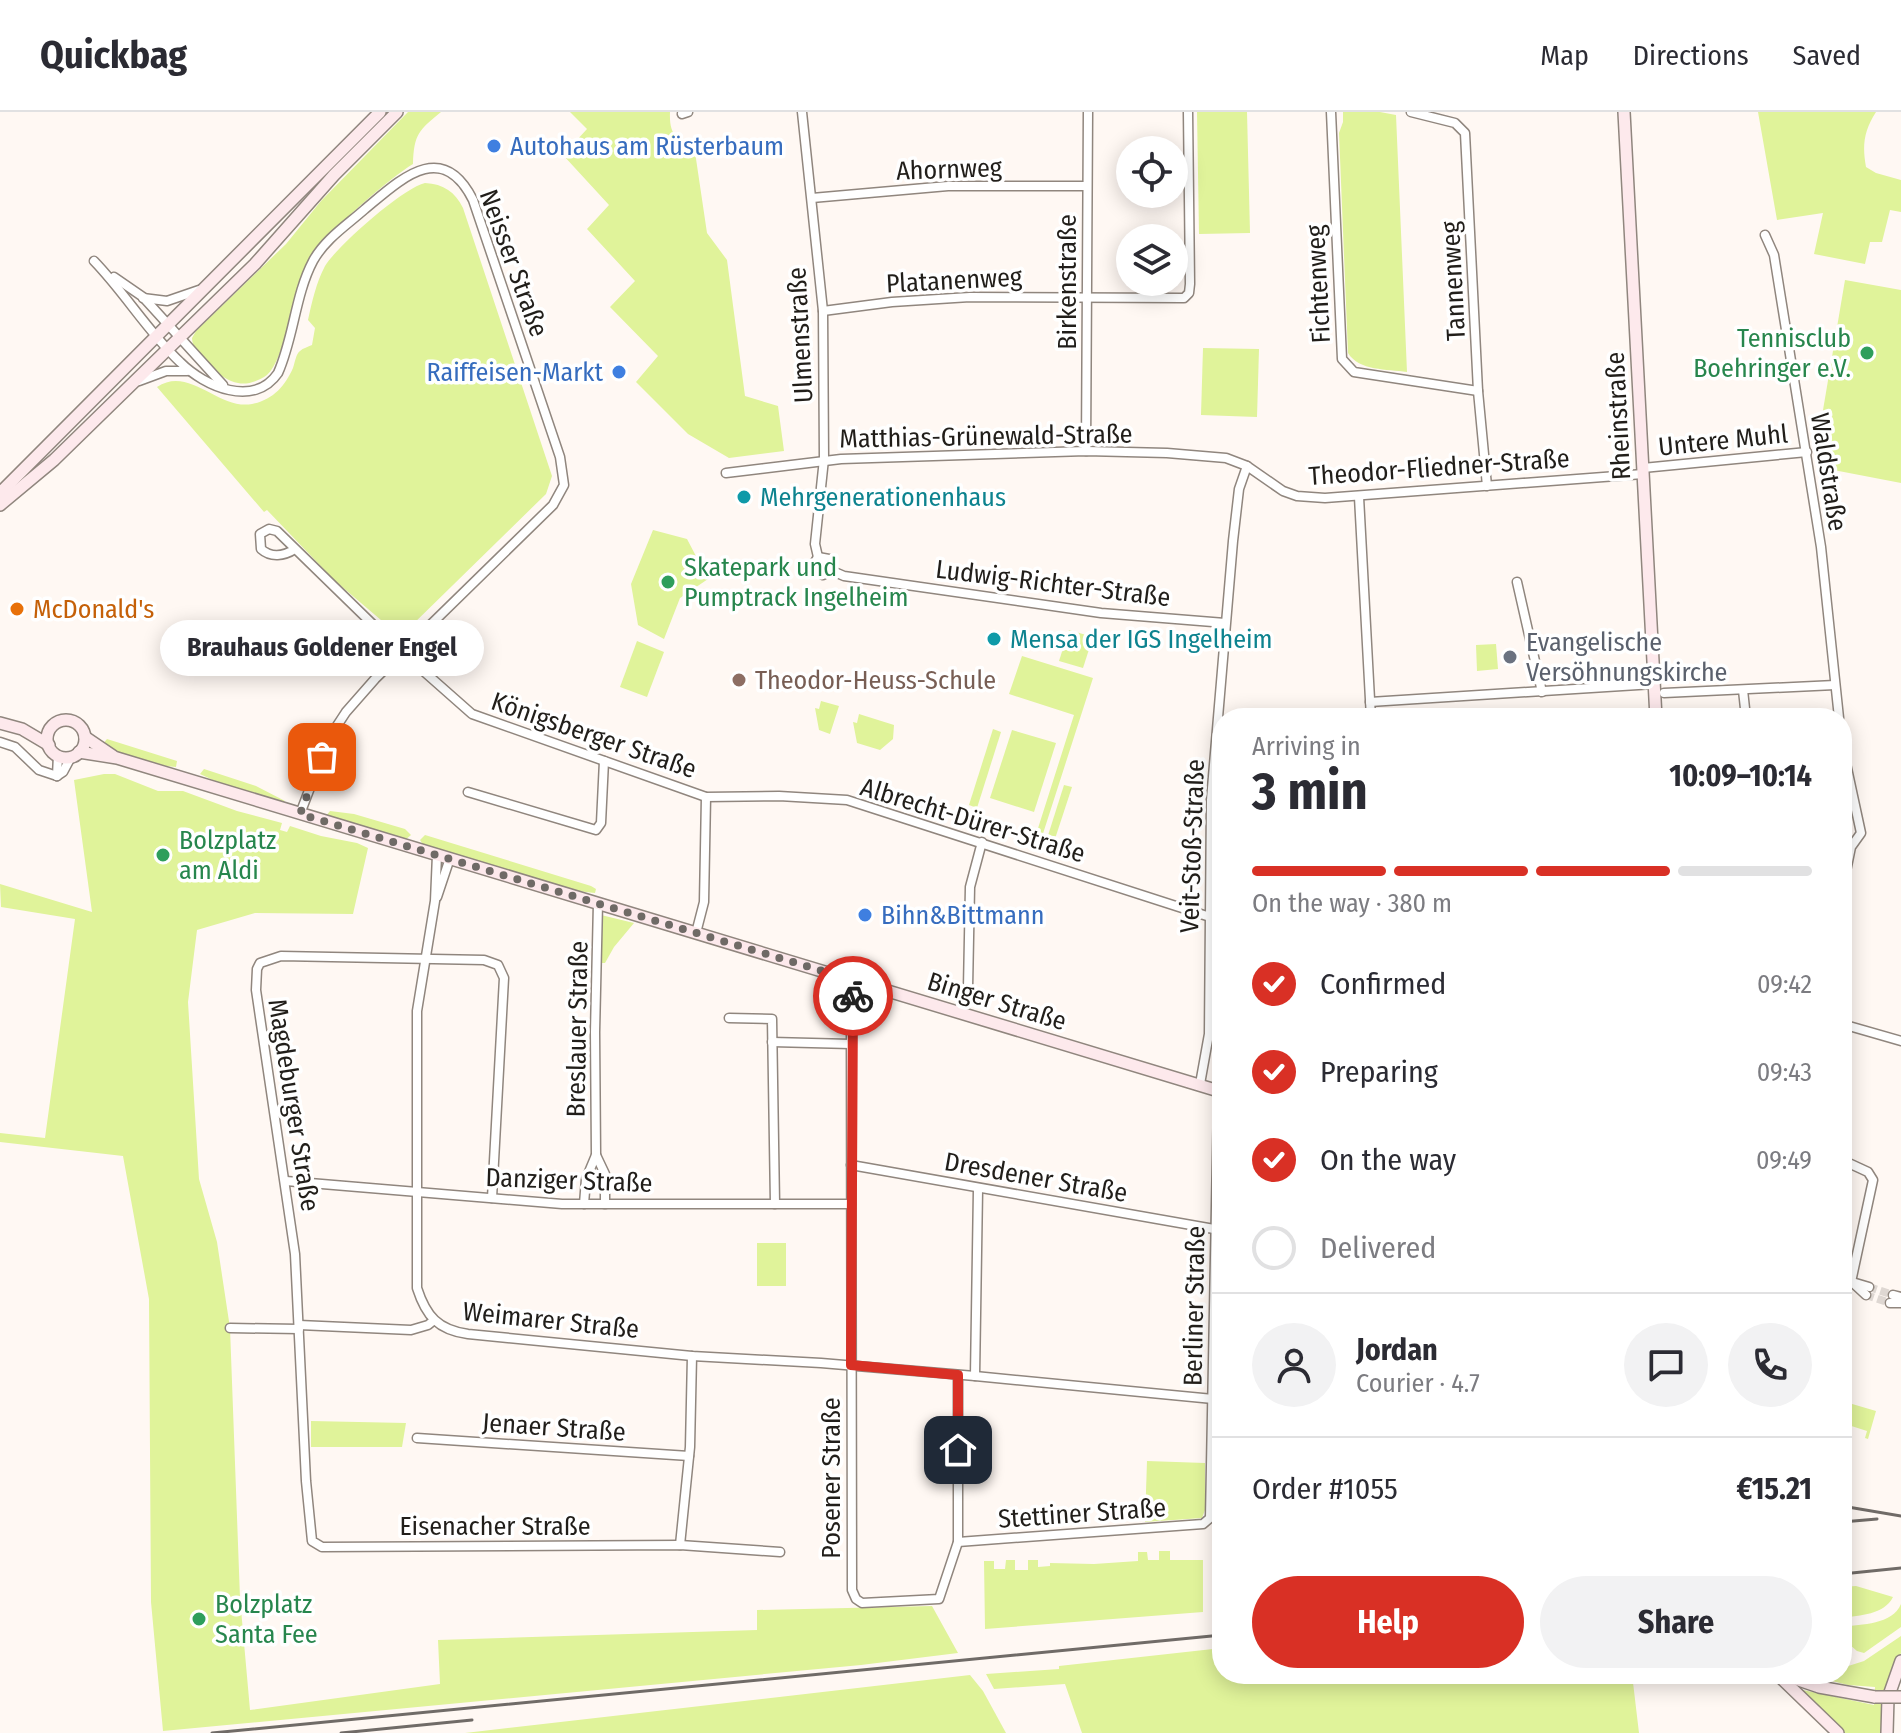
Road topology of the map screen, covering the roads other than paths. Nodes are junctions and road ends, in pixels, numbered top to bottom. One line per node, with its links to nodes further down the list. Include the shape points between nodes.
1 (380, 112): 14 (main road)
2 (397, 112): 20 (main road)
3 (802, 112): 10 (street, Ulmenstraße)
4 (1088, 112): 9 (street, Birkenstraße)
5 (1188, 112): 16 (street, Platanenweg, via 1188,295 1175,300)
6 (1331, 112): 25 (street, Fichtenweg, via 1342,359 1354,372)
7 (1411, 112): 25 (street, Tannenweg, via 1455,123 1465,133)
8 (1624, 112): 30 (main road, Rheinstraße)
9 (1087, 186): 10 (street, Ahornweg, via 948,186); 16 (street, Birkenstraße)
10 (812, 198): 17 (street, Ulmenstraße)
11 (1765, 235): 27 (street, Waldstraße, via 1774,255)
12 (94, 261): 13 (street)
13 (102, 269): 15 (street); 19 (street)
14 (203, 288): 15 (street, via 167,301); 18 (main road)
15 (143, 297): 18 (street)
16 (1088, 298): 17 (street, Platanenweg, via 957,297); 26 (street, Birkenstraße)
17 (823, 311): 28 (street, Ulmenstraße)
18 (166, 324): 19 (main road); 20 (street)
19 (156, 334): 21 (street); 33 (main road)
20 (179, 339): 21 (main road); 24 (street)
21 (168, 349): 22 (street); 23 (main road)
22 (192, 372): 23 (street, via 166,371); 24 (street)
23 (132, 384): 35 (main road)
24 (227, 388): 41 (street, Neisser Straße, via 255,391 276,376 307,274 333,236 412,171 443,170 464,183 560,457 564,485 553,505)
25 (1478, 391): 32 (street, Tannenweg)
26 (1086, 451): 28 (street, Matthias-Grünewald-Straße); 29 (street, Matthias-Grünewald-Straße, via 1214,456)
27 (1807, 452): 30 (street, Untere Muhl); 43 (street, Waldstraße)
28 (824, 459): 31 (street, Matthias-Grünewald-Straße); 37 (street, Ulmenstraße)
29 (1247, 466): 34 (street, Theodor-Fliedner-Straße, via 1297,496); 40 (street, Veit-Stoß-Straße, via 1239,489)
30 (1643, 471): 32 (street, Theodor-Fliedner-Straße); 42 (main road, Rheinstraße)
31 (726, 473)
32 (1487, 486): 34 (street, Theodor-Fliedner-Straße)
33 (0, 493)
34 (1359, 497): 47 (street)
35 (0, 505)
36 (295, 549): 41 (street)
37 (818, 557): 38 (street, via 829,559); 38 (street, via 815,571 823,575)
38 (830, 570): 40 (street, Ludwig-Richter-Straße, via 1101,613)
39 (1517, 582): 45 (street)
40 (1225, 623): 48 (street, Veit-Stoß-Straße)
41 (402, 652): 62 (street, Königsberger Straße, via 472,714); 68 (street, Neisser Straße, via 363,691 329,738)
42 (1654, 684): 45 (street); 50 (main road, Rheinstraße)
43 (1835, 685): 44 (street); 52 (street, Waldstraße)
44 (1743, 690): 46 (street); 51 (street)
45 (1542, 692): 47 (street)
46 (1664, 693)
47 (1370, 702): 49 (street)
48 (1219, 708)
49 (1370, 708)
50 (1655, 708)
51 (1745, 708)
52 (1838, 708)
53 (0, 723): 55 (main road)
54 (51, 728): 55 (main road); 56 (main road, Binger Straße, via 62,720 72,721); 58 (main road)
55 (22, 729): 58 (main road)
56 (85, 737): 59 (main road); 61 (main road, Binger Straße)
57 (0, 742): 63 (street, via 15,747 39,770)
58 (49, 745): 60 (main road)
59 (75, 754): 60 (main road, Binger Straße); 61 (main road, Binger Straße); 63 (street)
60 (58, 755): 63 (street)
61 (117, 758): 68 (main road, Binger Straße)
62 (604, 761): 65 (street, via 601,823 596,830); 66 (street, Königsberger Straße)
63 (57, 776)
64 (1852, 786): 71 (street, via 1861,823 1861,833)
65 (468, 792)
66 (706, 797): 70 (street, Albrecht-Dürer-Straße, via 847,800); 77 (street, Königsberger Straße, via 704,902)
67 (1212, 802): 69 (street, Veit-Stoß-Straße)
68 (300, 814): 72 (main road, Binger Straße)
69 (1210, 829): 76 (street, Veit-Stoß-Straße)
70 (982, 842): 76 (street, Albrecht-Dürer-Straße); 80 (street, via 970,887 968,988)
71 (1852, 843)
72 (437, 855): 73 (main road, Binger Straße); 74 (street, Weimarer Straße)
73 (450, 858): 74 (street, Weimarer Straße); 75 (main road, Binger Straße)
74 (435, 901): 78 (street, Weimarer Straße)
75 (598, 903): 77 (main road, Binger Straße); 88 (street, Breslauer Straße)
76 (1210, 917): 86 (street, Veit-Stoß-Straße, via 1209,1034)
77 (696, 933): 79 (main road, Binger Straße)
78 (426, 959): 91 (street, Magdeburger Straße, via 281,956 260,963 256,990); 93 (street, Weimarer Straße, via 417,1011); 94 (street, via 484,960 502,970)
79 (856, 981): 80 (main road, Binger Straße); 85 (street, Posener Straße)
80 (958, 1012): 86 (main road, Binger Straße)
81 (729, 1018): 84 (street, via 772,1019)
82 (1852, 1027): 83 (street)
83 (1901, 1041)
84 (772, 1042): 85 (street); 97 (street)
85 (851, 1044): 89 (street, Posener Straße)
86 (1200, 1084): 87 (main road, Binger Straße)
87 (1212, 1088)
88 (596, 1155): 95 (street, Breslauer Straße, via 586,1179); 96 (street, Breslauer Straße, via 605,1174)
89 (851, 1165): 92 (street, Dresdener Straße); 98 (street, Posener Straße)
90 (1852, 1165): 100 (street, via 1872,1175)
91 (286, 1181): 93 (street, Danziger Straße); 104 (street, Magdeburger Straße)
92 (978, 1190): 99 (street, Dresdener Straße); 109 (street)
93 (417, 1192): 94 (street, Danziger Straße); 103 (street, Weimarer Straße, via 417,1288)
94 (492, 1198): 95 (street, Danziger Straße)
95 (584, 1204): 96 (street, Danziger Straße)
96 (605, 1204): 97 (street, Danziger Straße)
97 (775, 1204): 98 (street, Danziger Straße)
98 (851, 1204): 107 (street, Posener Straße)
99 (1212, 1229)
100 (1852, 1256)
101 (1852, 1283): 102 (street)
102 (1867, 1291)
103 (433, 1321): 104 (street, via 411,1330); 106 (street, Weimarer Straße, via 455,1332)
104 (299, 1327): 105 (street); 115 (street, Magdeburger Straße)
105 (230, 1328)
106 (692, 1356): 107 (street, Weimarer Straße); 113 (street)
107 (851, 1365): 108 (street, Weimarer Straße); 116 (street, Posener Straße, via 856,1599 939,1599)
108 (958, 1375): 109 (street, Weimarer Straße); 116 (street)
109 (975, 1376): 110 (street, Weimarer Straße)
110 (1212, 1399)
111 (417, 1438): 113 (street, Jenaer Straße)
112 (1212, 1439): 114 (street, Berliner Straße)
113 (689, 1456): 117 (street)
114 (1207, 1522): 116 (street, Stettiner Straße)
115 (312, 1541): 117 (street, Eisenacher Straße, via 322,1547)
116 (958, 1542)
117 (680, 1545): 118 (street, Eisenacher Straße)
118 (780, 1552)
119 (1901, 1661): 124 (main road, via 1888,1698)
120 (1789, 1684): 123 (main road)
121 (1810, 1684): 122 (main road, bridge)
122 (1901, 1697)
123 (1838, 1733)
124 (1887, 1733)

